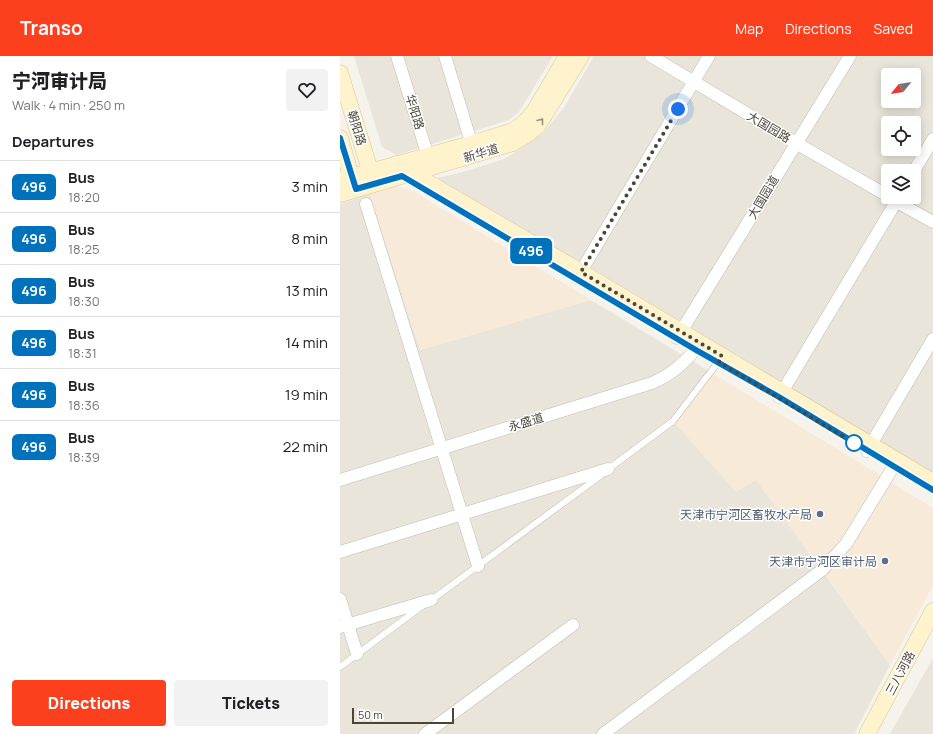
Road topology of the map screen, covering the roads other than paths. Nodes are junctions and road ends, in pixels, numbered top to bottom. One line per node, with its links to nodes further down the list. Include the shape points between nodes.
1 (397, 56): 14 (street, 华阳路)
2 (445, 56): 13 (street)
3 (567, 56): 13 (street, 新华道, via 534,112 524,123 513,131)
4 (582, 56): 13 (street, 新华道, one-way to 4, via 513,143 528,134 538,125)
5 (651, 56): 9 (street, 大国园路)
6 (709, 56): 9 (street)
7 (850, 56): 12 (street, 大国园道)
8 (340, 73): 17 (street, 朝阳路)
9 (694, 82): 12 (street, 大国园路); 25 (street)
10 (340, 138): 18 (street, 朝阳路)
11 (933, 140): 15 (street)
12 (796, 143): 19 (street, 大国园路); 26 (street, 大国园道)
13 (473, 149): 14 (street, 新华道)
14 (430, 161): 16 (street, 新华道)
15 (918, 164)
16 (404, 171): 17 (street, 新华道); 25 (street)
17 (372, 178): 18 (street, 新华道)
18 (349, 182): 20 (street, 新华道)
19 (881, 191)
20 (340, 194)
21 (366, 204): 32 (street)
22 (890, 204): 30 (street)
23 (903, 204): 24 (street, 大国园路)
24 (933, 222)
25 (579, 275): 26 (street)
26 (679, 335): 28 (street)
27 (933, 339): 31 (street)
28 (698, 346): 29 (street); 32 (street, 永盛道, via 669,374 652,383)
29 (721, 359): 30 (street); 34 (lane, via 673,421)
30 (781, 395): 31 (street)
31 (869, 448): 33 (street)
32 (442, 449): 35 (street, 永盛道); 38 (street)
33 (896, 463): 36 (street); 37 (street); 50 (street, via 846,544 822,570)
34 (608, 470): 38 (street); 40 (lane)
35 (340, 480)
36 (933, 482)
37 (933, 490)
38 (462, 514): 39 (street); 40 (street)
39 (340, 552)
40 (478, 566): 42 (lane)
41 (340, 599): 45 (street)
42 (431, 600): 45 (street); 47 (lane)
43 (933, 611): 51 (street, 三八河路)
44 (573, 625): 49 (street)
45 (344, 626): 47 (street)
46 (933, 628): 52 (street, 三八河路)
47 (357, 654): 48 (lane)
48 (340, 667)
49 (425, 734)
50 (603, 734)
51 (867, 734)
52 (875, 734)

